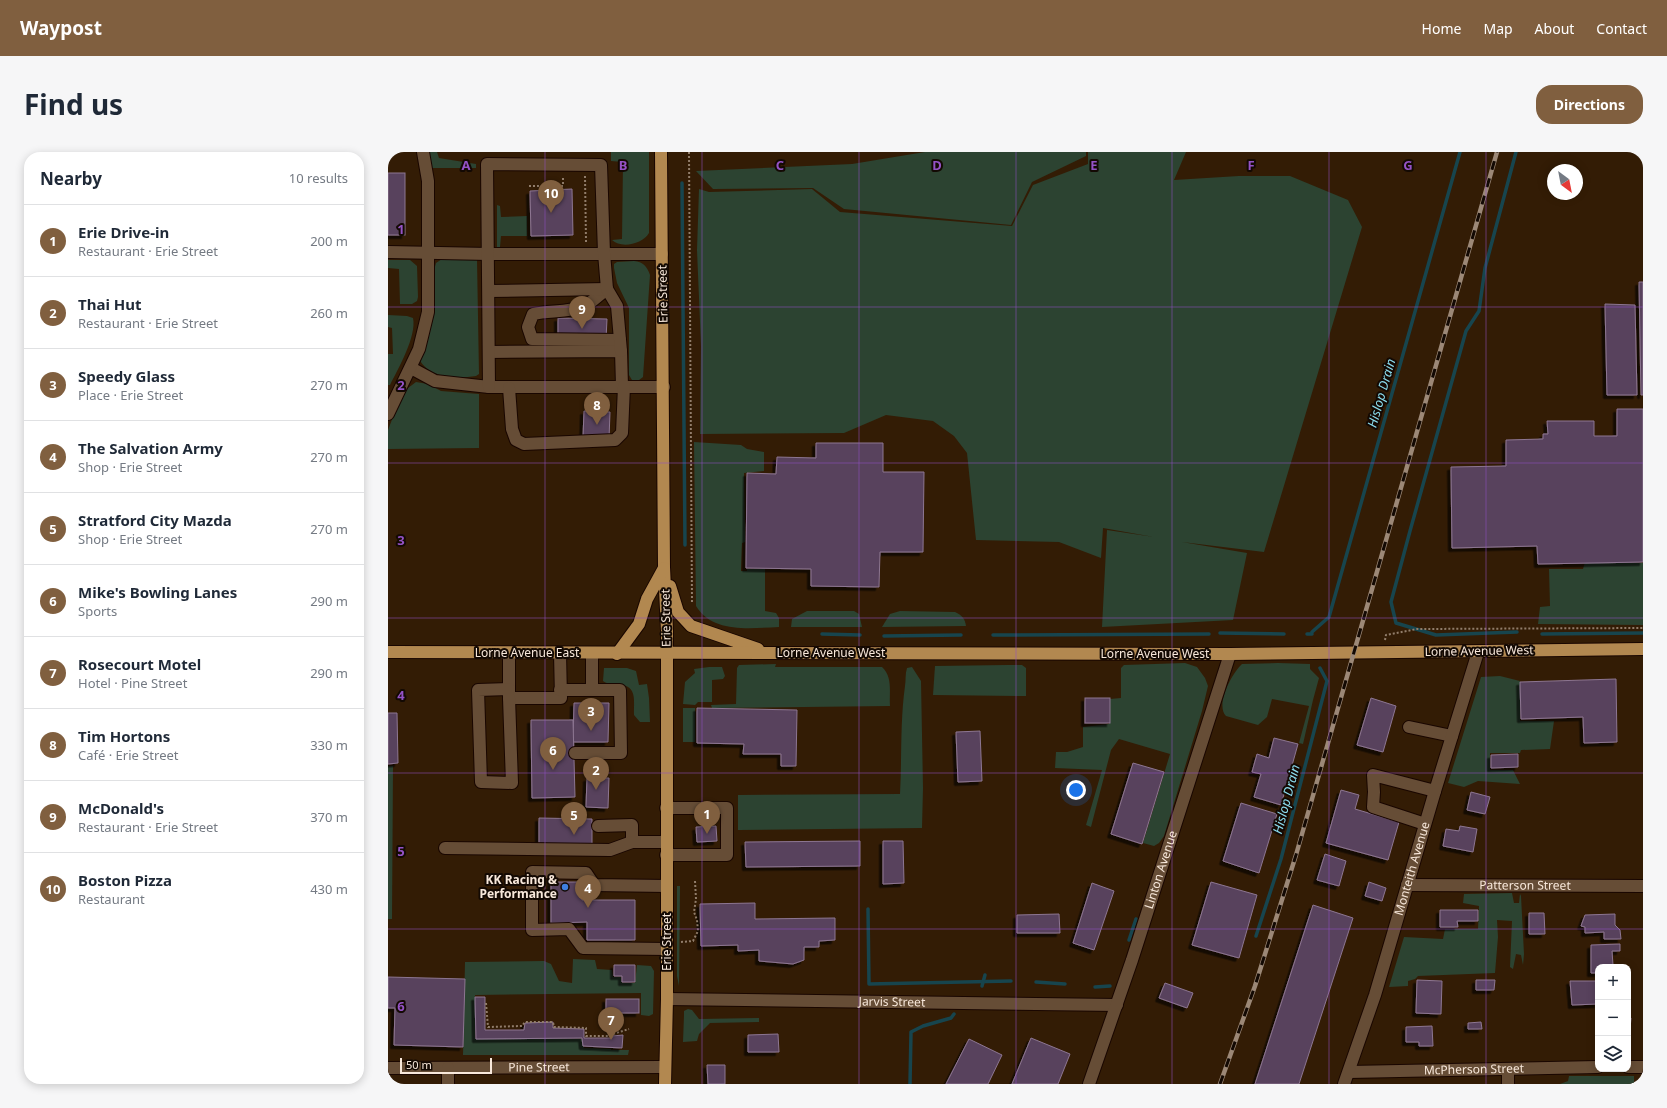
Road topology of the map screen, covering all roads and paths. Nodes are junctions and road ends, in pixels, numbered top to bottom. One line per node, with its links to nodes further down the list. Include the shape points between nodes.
1 (423, 152): 9 (street, via 428,181)
2 (661, 152): 12 (main road, Erie Street)
3 (689, 152): 24 (path)
4 (570, 175): 6 (path, via 563,174 563,186)
5 (585, 175): 7 (path, via 586,245)
6 (529, 186)
7 (591, 245)
8 (388, 252): 9 (street)
9 (429, 252): 11 (street); 17 (street, via 428,312 419,350)
10 (604, 253): 11 (street); 11 (street, via 601,165 487,164); 12 (street); 13 (street)
11 (489, 254): 14 (street)
12 (662, 254): 20 (main road, Erie Street)
13 (607, 289): 14 (street); 15 (street, via 617,306); 15 (street, via 586,305 532,314 528,327 532,339)
14 (489, 291): 16 (street)
15 (621, 345): 16 (street); 18 (street)
16 (489, 352): 19 (street)
17 (411, 368): 19 (street, via 435,381); 22 (street)
18 (623, 386): 20 (street); 21 (street); 21 (street, via 622,433 615,440 524,444 516,440 512,429)
19 (489, 387): 21 (street)
20 (664, 387): 23 (main road, Erie Street)
21 (509, 388)
22 (388, 414)
23 (664, 567): 28 (main road, via 678,612 691,626); 32 (main road, Erie Street); 35 (main road, via 647,599 639,624)
24 (692, 604)
25 (1643, 628): 33 (path, via 1417,629 1386,635)
26 (1643, 649): 29 (main road, Lorne Avenue West)
27 (388, 652): 30 (main road, Lorne Avenue East)
28 (768, 652): 32 (main road, Lorne Avenue West); 36 (main road, Lorne Avenue West)
29 (1478, 652): 33 (main road, Lorne Avenue West); 41 (street, Monteith Avenue)
30 (509, 653): 31 (main road, Lorne Avenue East); 39 (street)
31 (560, 653): 34 (main road, Lorne Avenue East); 37 (street)
32 (666, 653): 35 (main road, Lorne Avenue East); 44 (main road, Erie Street)
33 (1381, 653): 36 (main road, Lorne Avenue West)
34 (592, 654): 35 (main road, Lorne Avenue East); 38 (street)
35 (617, 654)
36 (1230, 654): 59 (street, Linton Avenue)
37 (560, 690): 38 (street); 39 (street, via 561,698)
38 (592, 690): 42 (street, via 620,690 620,753)
39 (509, 694): 39 (street, via 512,783 481,782 478,690)
40 (1409, 727): 41 (street)
41 (1452, 736): 43 (street, Monteith Avenue)
42 (575, 753)
43 (1435, 791): 45 (street, Monteith Avenue); 45 (street, via 1372,775 1374,807)
44 (666, 808): 48 (main road, Erie Street); 50 (street, via 727,808 727,855)
45 (1425, 824): 52 (street, Monteith Avenue)
46 (598, 826): 47 (street, via 632,825)
47 (632, 842): 48 (street); 49 (street, via 610,850)
48 (666, 842): 50 (main road, Erie Street)
49 (445, 848)
50 (666, 855): 53 (main road, Erie Street)
51 (695, 881): 55 (path, via 694,912 698,931 693,942)
52 (1407, 885): 54 (street, Patterson Street); 68 (street, Monteith Avenue, via 1375,995)
53 (667, 886): 56 (main road, Erie Street); 56 (street, via 594,885 586,873 532,872 532,930 569,929 583,948)
54 (1643, 886)
55 (681, 942)
56 (667, 949): 57 (main road, Erie Street)
57 (666, 999): 59 (street, Jarvis Street); 61 (main road, Erie Street)
58 (486, 1003): 60 (path, via 488,1027 522,1026 525,1022 553,1022 554,1027 586,1028 586,1036 610,1036)
59 (1117, 1005): 71 (street, Linton Avenue)
60 (628, 1029)
61 (665, 1067): 66 (street, Pine Street); 70 (main road, Erie Street)
62 (1595, 1067): 67 (street, McPherson Street)
63 (1631, 1067): 64 (street)
64 (1643, 1067)
65 (388, 1068): 66 (street, Pine Street)
66 (448, 1068): 69 (street)
67 (1508, 1069): 68 (street, McPherson Street); 73 (street)
68 (1349, 1072): 72 (street, Monteith Avenue)
69 (448, 1084)
70 (665, 1084)
71 (1089, 1084)
72 (1344, 1084)
73 (1508, 1084)

